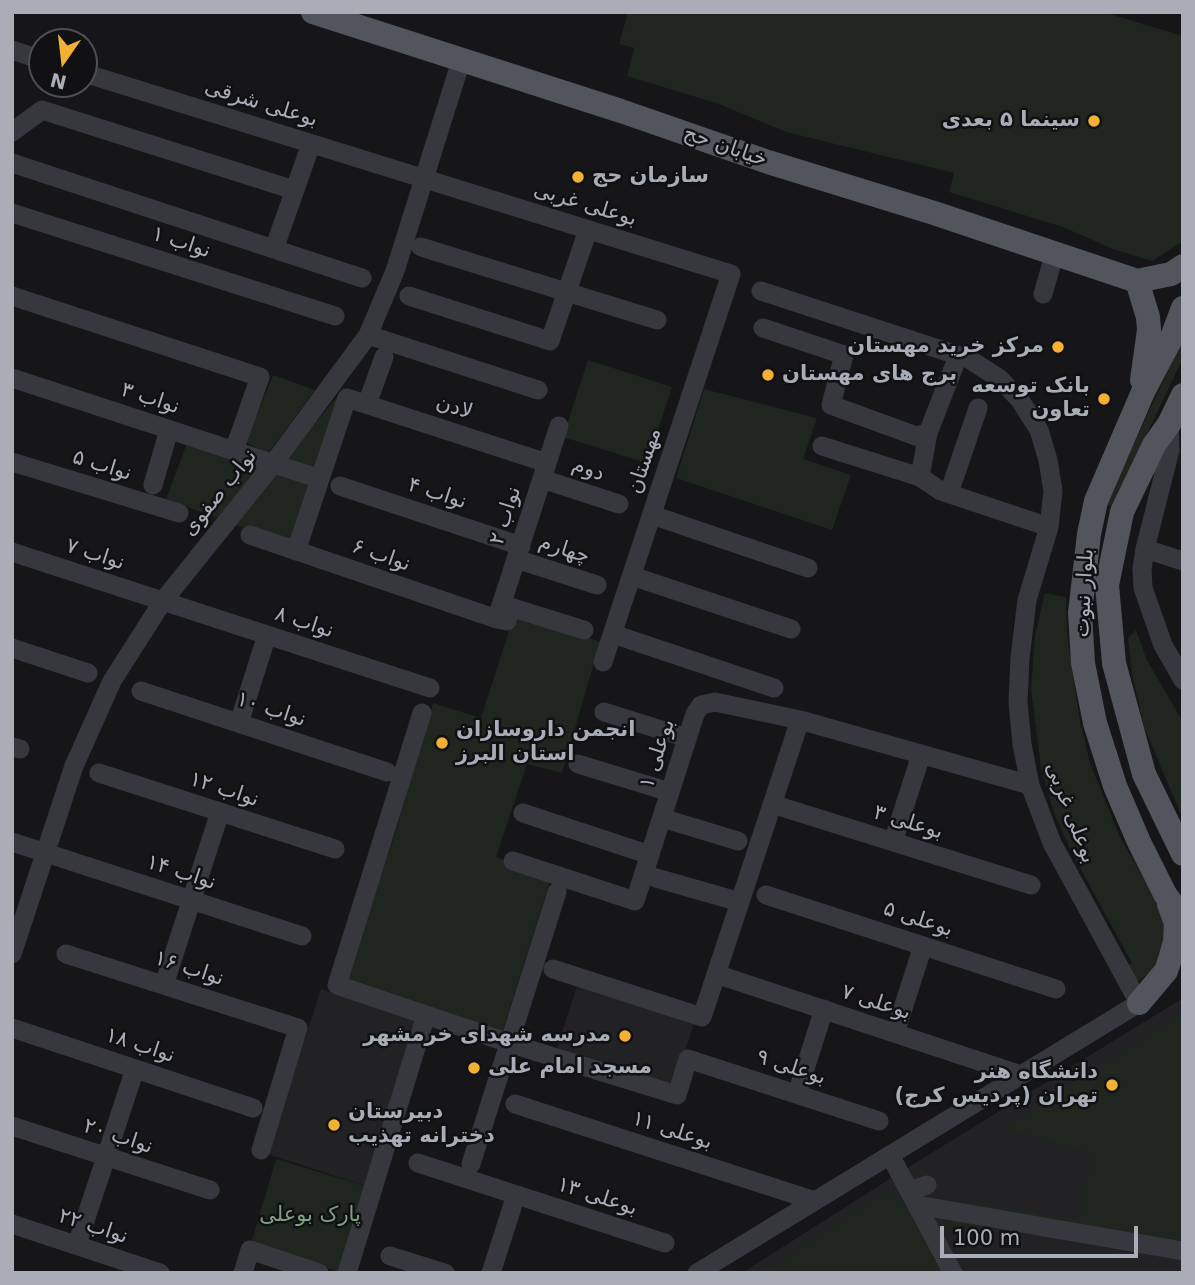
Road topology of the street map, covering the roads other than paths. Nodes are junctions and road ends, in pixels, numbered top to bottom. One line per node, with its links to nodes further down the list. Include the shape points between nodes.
1 (313, 12): 2 (main road, خیابان حج)
2 (461, 61): 7 (street, نواب صفوی); 13 (main road, خیابان حج)
3 (98, 77): 5 (street, بوعلی شرقی)
4 (12, 132): 8 (street, via 42,110)
5 (311, 144): 7 (street, بوعلی شرقی); 8 (street)
6 (12, 163): 12 (street)
7 (425, 179): 10 (street, بوعلی غربی); 27 (street, نواب صفوی)
8 (294, 190): 12 (street)
9 (12, 213): 24 (street, نواب ۱)
10 (588, 230): 15 (street, بوعلی غربی); 19 (street)
11 (421, 247): 19 (street)
12 (274, 249): 16 (street)
13 (1055, 252): 17 (main road, خیابان حج); 20 (street)
14 (1183, 266): 17 (main road, via 1171,274)
15 (731, 274): 55 (street, مهستان)
16 (362, 278)
17 (1137, 281): 34 (main road, via 1149,331)
18 (761, 291): 28 (street, بوعلی غربی)
19 (567, 292): 22 (street, via 550,341); 25 (street)
20 (1043, 294)
21 (12, 296): 41 (street, via 260,377)
22 (409, 296)
23 (1183, 308): 34 (main road, بلوار نبوت)
24 (335, 316)
25 (657, 320)
26 (763, 328): 39 (street, via 844,355 831,405 916,436)
27 (368, 335): 31 (street); 44 (street, نواب صفوی)
28 (958, 356): 39 (street); 56 (street, بوعلی غربی, via 1000,379 1038,430 1053,491)
29 (384, 357): 33 (street)
30 (12, 378): 38 (street, نواب ۳)
31 (538, 390)
32 (1183, 396): 36 (main road, بلوار نبوت)
33 (367, 404): 45 (street, لادن); 47 (street, لادن, via 347,398)
34 (1137, 406): 51 (main road, بلوار نبوت)
35 (978, 408): 50 (street)
36 (1169, 424): 42 (street); 53 (main road, بلوار نبوت)
37 (559, 426): 45 (street, نواب ۲)
38 (169, 430): 41 (street, نواب ۳); 48 (street)
39 (928, 433): 46 (street)
40 (822, 446): 46 (street)
41 (234, 451): 44 (street, نواب ۳)
42 (1177, 452): 60 (street)
43 (13, 463): 54 (street, نواب ۵)
44 (273, 464): 47 (street); 68 (street, نواب صفوی)
45 (545, 471): 52 (street, دوم); 63 (street, نواب ۲)
46 (920, 477): 50 (street)
47 (320, 479): 61 (street)
48 (153, 485)
49 (340, 486): 63 (street, نواب ۴)
50 (949, 493): 56 (street)
51 (1096, 501): 53 (main road, via 1098,511 1106,517); 57 (main road, بلوار نبوت)
52 (619, 504)
53 (1122, 512): 59 (main road, بلوار نبوت)
54 (179, 513)
55 (652, 515): 65 (street); 66 (street, مهستان)
56 (1049, 527): 90 (street, بوعلی غربی, via 1027,600 1020,658 1018,702)
57 (1089, 534): 59 (main road, via 1101,524 1107,525 1115,531); 107 (main road, بلوار نبوت, via 1080,613 1083,663 1095,723 1115,786)
58 (250, 536): 61 (street, نواب ۶)
59 (1116, 540): 101 (main road, بلوار نبوت, via 1107,585 1114,663 1144,774)
60 (1145, 549): 64 (street); 77 (street, via 1143,588 1163,645)
61 (296, 551): 69 (street, نواب ۶)
62 (12, 552): 68 (street, نواب ۷)
63 (519, 552): 67 (street, چهارم); 69 (street, نواب ۲)
64 (1183, 561)
65 (808, 568)
66 (632, 576): 70 (street); 72 (street, مهستان)
67 (597, 584)
68 (163, 601): 73 (street, نواب ۸); 100 (street, نواب صفوی, via 107,693 74,766)
69 (497, 619): 71 (street, via 507,621 510,607)
70 (791, 629)
71 (584, 630)
72 (613, 634): 75 (street, مهستان); 79 (street)
73 (267, 635): 78 (street, نواب ۸); 84 (street)
74 (12, 648): 76 (street)
75 (603, 662)
76 (88, 673)
77 (1183, 680)
78 (430, 688)
79 (774, 688)
80 (141, 691): 84 (street, نواب ۱۰)
81 (604, 712): 85 (street)
82 (422, 713): 123 (street, via 337,985)
83 (800, 720): 85 (street, بوعلی ۱, via 715,702 701,705); 86 (street, بوعلی ۱); 92 (street)
84 (239, 723): 88 (street, نواب ۱۰)
85 (687, 738): 91 (street, بوعلی ۱)
86 (921, 755): 90 (street, بوعلی ۱); 98 (street)
87 (578, 764): 91 (street)
88 (387, 772)
89 (99, 773): 93 (street, نواب ۱۲)
90 (1030, 785): 121 (street, بوعلی غربی, via 1052,843)
91 (670, 792): 95 (street, بوعلی ۱)
92 (772, 804): 98 (street, بوعلی ۳); 110 (street)
93 (220, 812): 99 (street, نواب ۱۲); 109 (street)
94 (523, 813): 102 (street)
95 (662, 818): 96 (street); 102 (street, بوعلی ۱)
96 (738, 841)
97 (12, 842): 100 (street, نواب ۱۴)
98 (893, 842): 105 (street, بوعلی ۳)
99 (335, 849)
100 (45, 853): 109 (street, نواب ۱۴); 114 (street, نواب صفوی)
101 (1183, 854)
102 (650, 855): 103 (street, بوعلی ۱, via 635,901)
103 (513, 861)
104 (656, 878): 110 (street)
105 (1031, 885)
106 (557, 892): 126 (street)
107 (1165, 894): 111 (main road, بلوار نبوت); 121 (main road, via 1176,923 1175,942 1166,971)
108 (766, 895): 113 (street, بوعلی ۵)
109 (191, 900): 112 (street, نواب ۱۴); 119 (street)
110 (740, 902): 117 (street)
111 (1183, 919)
112 (302, 936)
113 (923, 946): 120 (street, بوعلی ۵); 125 (street)
114 (12, 954)
115 (66, 954): 119 (street, نواب ۱۶)
116 (553, 970): 117 (street, via 702,1017)
117 (716, 974): 122 (street, بوعلی ۷)
118 (1183, 978): 121 (main road)
119 (163, 985): 134 (street, نواب ۱۶, via 298,1027)
120 (1056, 989)
121 (1139, 1003): 128 (street)
122 (824, 1009): 125 (street, بوعلی ۷); 129 (street)
123 (426, 1015): 126 (street); 151 (street)
124 (12, 1028): 127 (street, نواب ۱۸)
125 (895, 1033): 128 (street, بوعلی ۷)
126 (509, 1042): 129 (street, بوعلی ۹, via 677,1095 688,1059); 138 (street)
127 (135, 1069): 131 (street, نواب ۱۸); 136 (street)
128 (1021, 1075): 135 (street)
129 (797, 1094): 132 (street, بوعلی ۹)
130 (515, 1104): 142 (street, بوعلی ۱۱)
131 (253, 1108)
132 (879, 1121)
133 (12, 1126): 136 (street, نواب ۲۰)
134 (261, 1150)
135 (890, 1155): 140 (street); 142 (street)
136 (106, 1157): 139 (street, نواب ۲۰); 145 (street)
137 (418, 1163): 141 (street, بوعلی ۱۳)
138 (471, 1164)
139 (210, 1190)
140 (918, 1194): 146 (street); 155 (street)
141 (516, 1195): 144 (street, بوعلی ۱۳); 153 (street)
142 (815, 1201): 154 (street)
143 (12, 1224): 145 (street, نواب ۲۲)
144 (665, 1243)
145 (78, 1245): 148 (street, نواب ۲۲)
146 (1183, 1251)
147 (390, 1256): 152 (street)
148 (160, 1273)
149 (243, 1273): 150 (street, via 250,1251)
150 (319, 1273)
151 (346, 1273)
152 (445, 1273)
153 (491, 1273)
154 (697, 1273)
155 (953, 1273)

